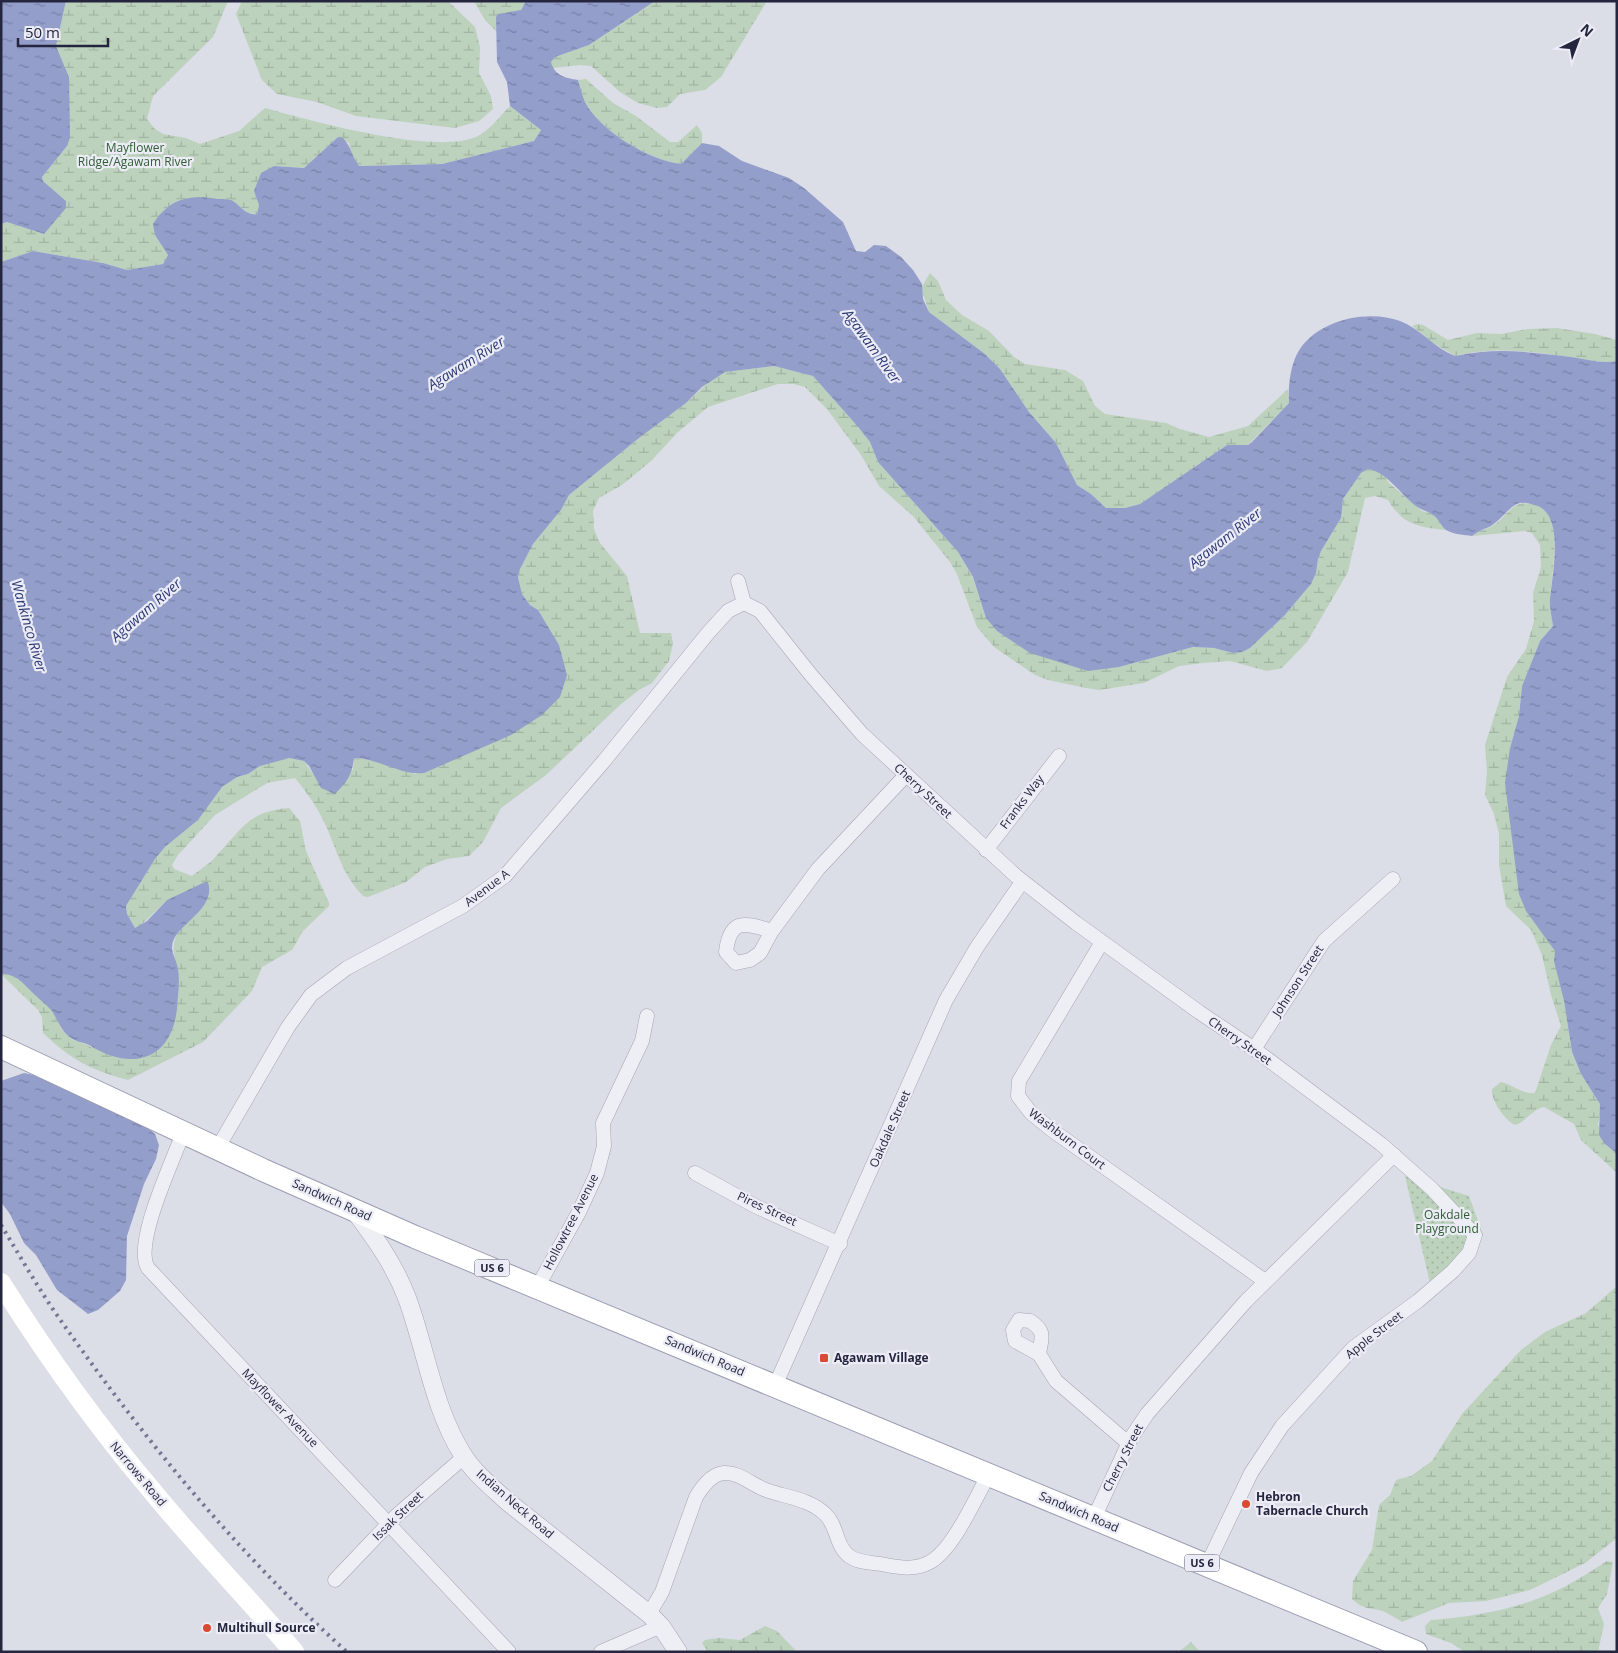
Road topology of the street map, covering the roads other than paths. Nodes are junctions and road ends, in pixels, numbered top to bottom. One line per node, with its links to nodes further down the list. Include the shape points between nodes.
1 (738, 581): 2 (street)
2 (744, 603): 4 (street, Cherry Street, via 760,611 839,709); 14 (street, Avenue A, via 728,611 708,633 606,759 505,876 464,906 347,968 311,995 288,1027)
3 (1059, 756): 5 (street, Franks Way)
4 (906, 775): 5 (street, Cherry Street); 8 (street, via 818,869)
5 (986, 850): 7 (street, Cherry Street)
6 (1393, 879): 12 (street, Johnson Street, via 1324,941)
7 (1022, 882): 9 (street, Cherry Street); 18 (street, Oakdale Street, via 952,988)
8 (772, 931)
9 (1102, 942): 12 (street, Cherry Street); 19 (street, Washburn Court, via 1019,1081 1018,1096 1052,1130)
10 (647, 1016): 21 (street, Hollowtree Avenue, via 642,1041 603,1123 602,1155 592,1186)
11 (1, 1047): 13 (main road, Sandwich Road / US 6)
12 (1254, 1049): 15 (street, Cherry Street)
13 (183, 1133): 14 (main road, Sandwich Road / US 6); 28 (street, Mayflower Avenue, via 148,1227 143,1255 146,1265)
14 (217, 1149): 17 (main road, Sandwich Road / US 6)
15 (1394, 1154): 19 (street, Cherry Street); 29 (street, Apple Street, via 1474,1233 1471,1249 1436,1287 1353,1348 1282,1426 1248,1479)
16 (695, 1173): 18 (street, Pires Street, via 757,1207)
17 (354, 1210): 21 (main road, Sandwich Road / US 6); 25 (street, Indian Neck Road, via 385,1252 400,1281 442,1411)
18 (840, 1244): 23 (street, Oakdale Street)
19 (1265, 1281): 24 (street, Cherry Street, via 1147,1414)
20 (1, 1282): 33 (main road, Narrows Road, via 110,1441)
21 (538, 1286): 23 (main road, Sandwich Road / US 6)
22 (1038, 1354): 24 (street, via 1056,1381)
23 (776, 1386): 26 (main road, Sandwich Road / US 6)
24 (1128, 1443): 27 (street, Cherry Street)
25 (464, 1456): 28 (street, Issak Street); 31 (street, Indian Neck Road, via 508,1502)
26 (989, 1474): 27 (main road, Sandwich Road / US 6); 31 (street, via 941,1554 932,1562 910,1568 853,1559 840,1546 832,1522 820,1510 806,1502 765,1490 736,1475 718,1474 696,1497 662,1592)
27 (1094, 1518): 29 (main road, Sandwich Road / US 6)
28 (390, 1522): 30 (street, Issak Street); 34 (street, Mayflower Avenue)
29 (1207, 1565): 37 (main road, Sandwich Road / US 6)
30 (335, 1580)
31 (649, 1614): 32 (street, Indian Neck Road)
32 (662, 1626): 35 (street); 36 (street, Indian Neck Road)
33 (294, 1652)
34 (509, 1652)
35 (602, 1652)
36 (678, 1652)
37 (1416, 1652)

